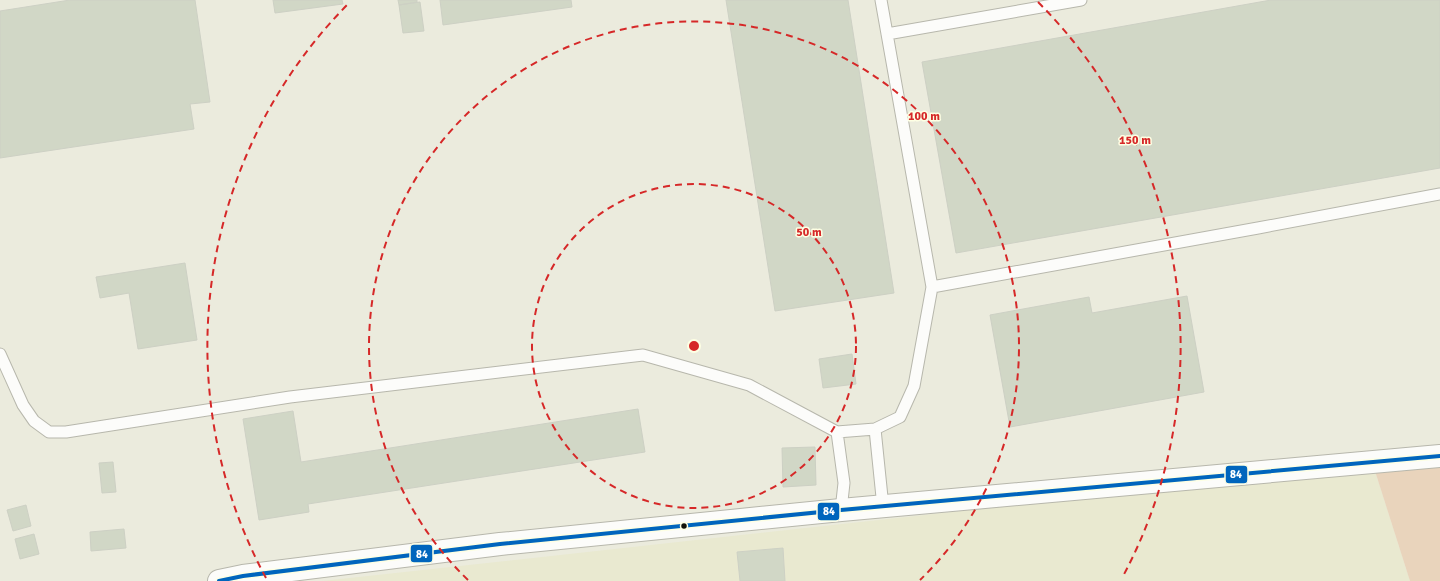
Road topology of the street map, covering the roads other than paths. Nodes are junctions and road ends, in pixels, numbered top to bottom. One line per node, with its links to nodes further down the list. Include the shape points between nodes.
1 (881, 0): 3 (lane)
2 (1082, 0): 3 (lane)
3 (887, 34): 5 (lane)
4 (1440, 194): 5 (lane)
5 (932, 287): 7 (lane, via 914,386 900,417)
6 (0, 354): 8 (lane, via 23,405 34,421 48,432 66,432 290,397 644,355 750,385)
7 (875, 429): 8 (lane); 10 (lane)
8 (837, 432): 11 (lane, via 844,483)
9 (1440, 456): 10 (street)
10 (883, 507): 11 (street)
11 (841, 510): 12 (street, via 500,544)
12 (219, 581)

